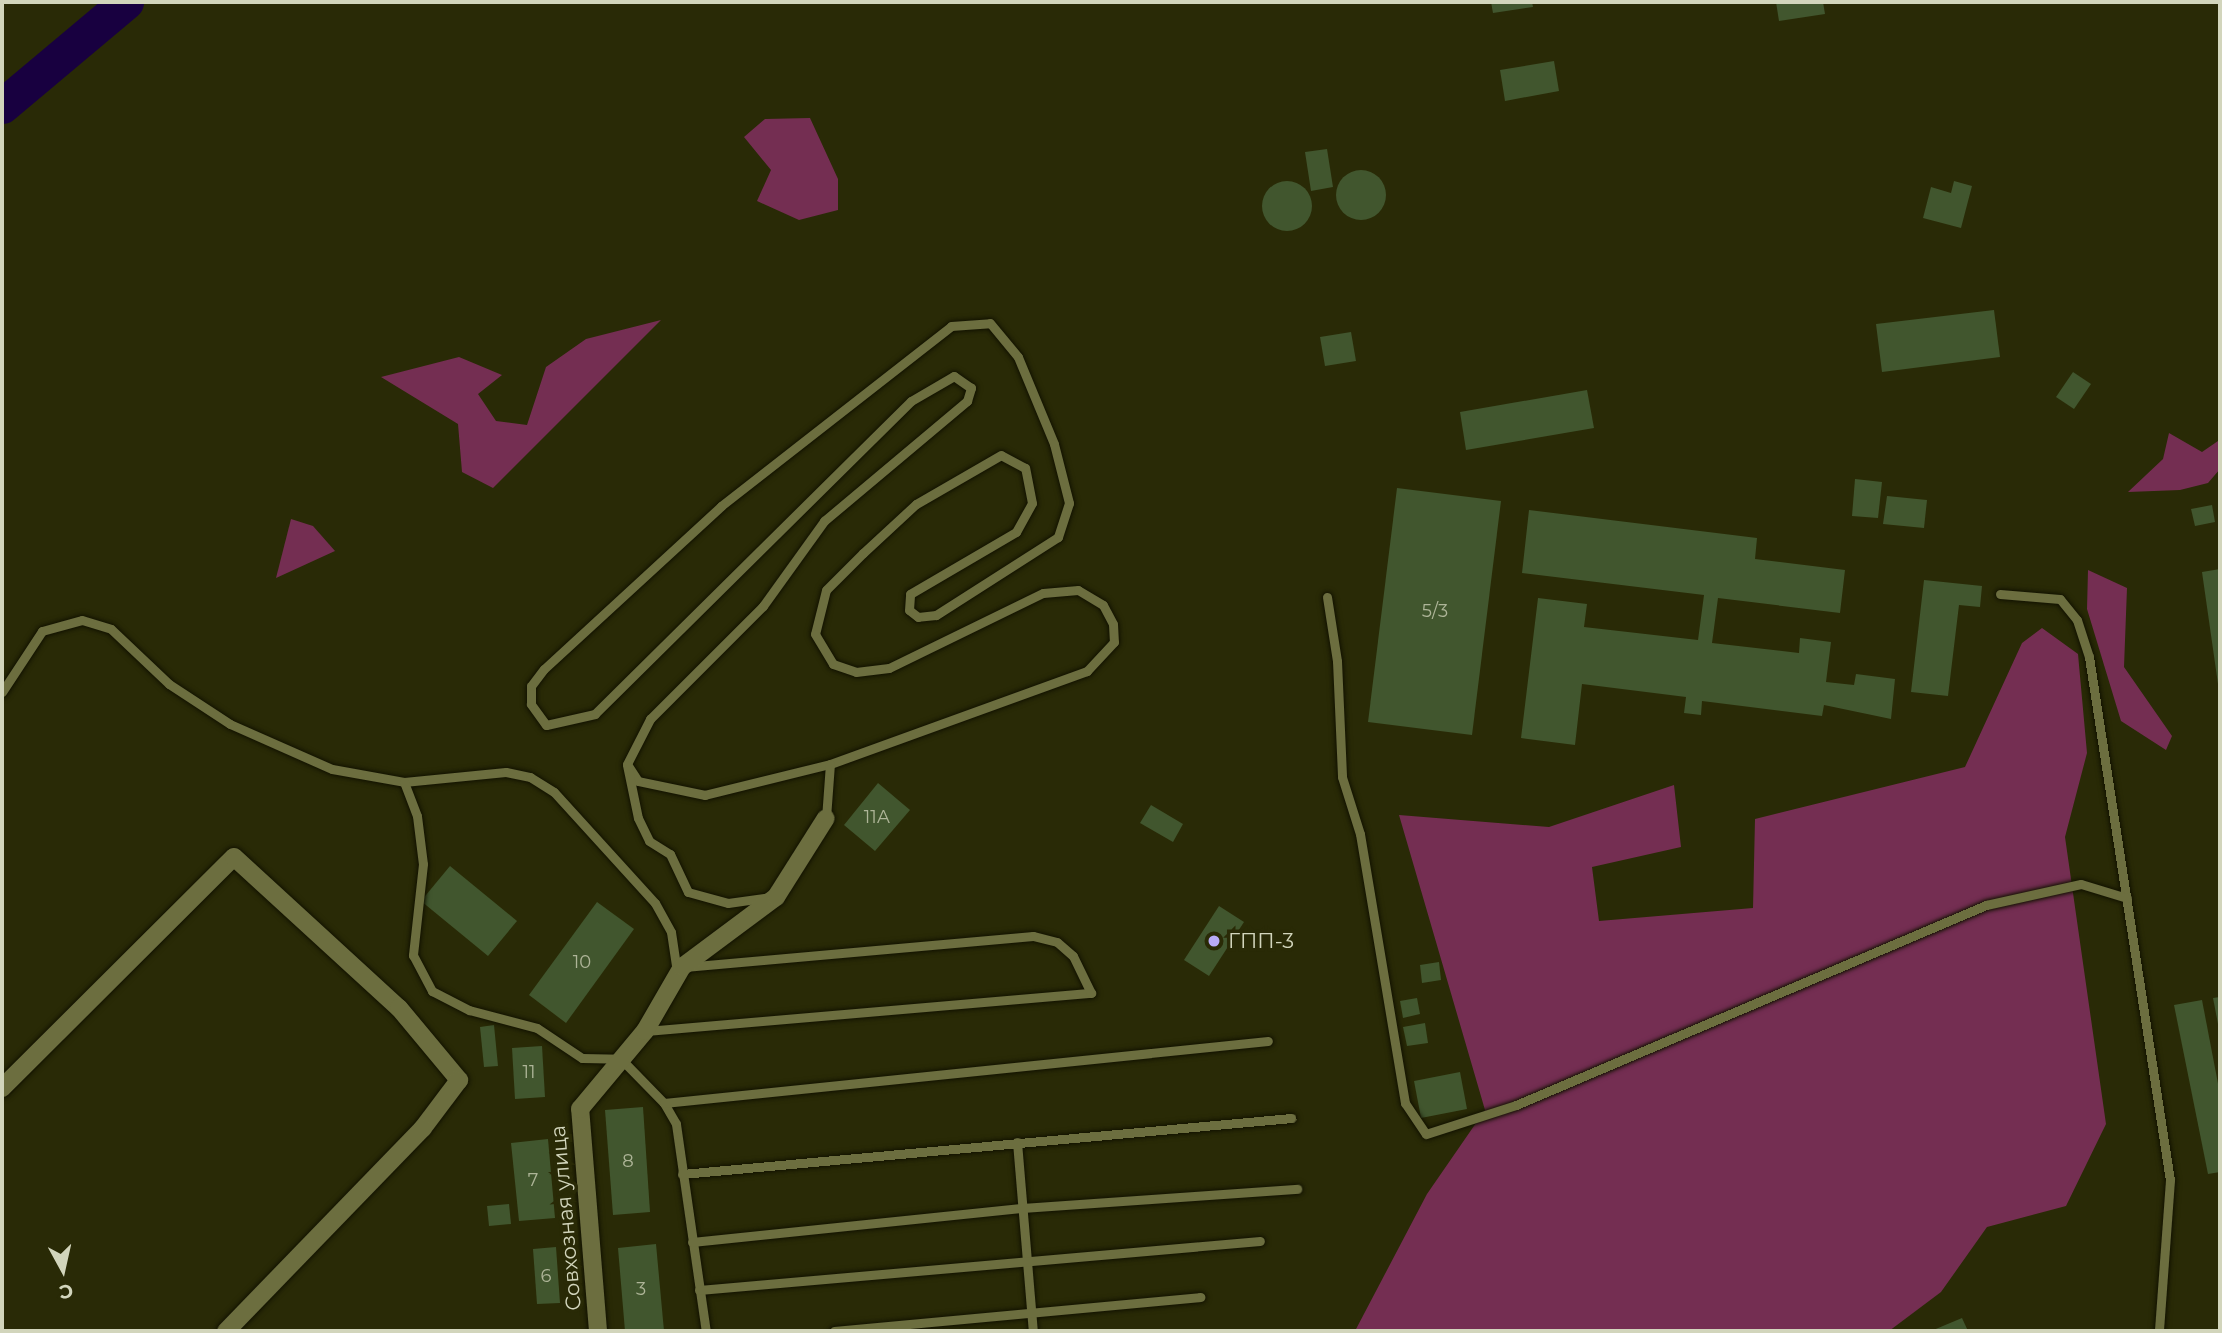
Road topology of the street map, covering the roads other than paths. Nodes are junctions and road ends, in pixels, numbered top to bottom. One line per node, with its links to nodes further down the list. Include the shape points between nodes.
1 (2000, 594): 9 (lane, via 2060,599 2077,620 2089,657)
2 (1327, 597): 9 (lane, via 1338,661 1342,776 1360,834 1405,1104 1426,1133 1516,1105 1986,905 2081,884)
3 (2, 692): 6 (lane, via 42,631 82,620 111,629 169,684 230,723 332,769)
4 (627, 764): 5 (lane, via 638,781 705,795); 5 (lane, via 650,719 763,606 824,521 967,401 971,388 954,376 911,401 595,714 546,725 531,704 531,686 544,669 721,506 951,326 990,323 1018,357 1054,444 1069,503 1058,537 936,615 918,617 909,610 910,594 1016,532 1032,503 1025,468 1001,455 927,496 863,552 826,590 815,634 833,664 856,672 889,668 1042,593 1078,590 1103,605 1114,642 1087,671); 8 (lane, via 638,818 649,841 670,854 688,892 728,903)
5 (830, 764): 7 (lane)
6 (404, 782): 11 (lane, via 506,772 554,792 655,903 671,932); 14 (lane, via 417,816 423,864 413,955 432,991 470,1010 537,1028 582,1058)
7 (826, 818): 8 (street, Совхозная улица)
8 (776, 897): 10 (street, Совхозная улица)
9 (2127, 898): 33 (lane, via 2170,1180)
10 (682, 967): 11 (street, Совхозная улица); 12 (lane, via 1033,936 1057,942 1073,956 1091,993)
11 (673, 983): 12 (street, Совхозная улица)
12 (645, 1031): 14 (street, Совхозная улица)
13 (1268, 1041): 16 (lane)
14 (621, 1059): 16 (lane); 29 (street, Совхозная улица, via 580,1109)
15 (2, 1088): 28 (street, via 234,857 398,1008 459,1080 423,1128)
16 (664, 1103): 19 (lane, via 676,1124)
17 (1291, 1118): 18 (lane)
18 (1017, 1142): 19 (lane); 21 (lane)
19 (682, 1174): 23 (lane)
20 (1297, 1189): 21 (lane)
21 (1023, 1208): 23 (lane); 24 (lane)
22 (1260, 1241): 24 (lane)
23 (692, 1242): 25 (lane)
24 (1026, 1263): 25 (lane); 27 (lane)
25 (699, 1290): 30 (lane)
26 (1200, 1297): 27 (lane)
27 (1032, 1311): 31 (lane); 32 (lane)
28 (226, 1331)
29 (598, 1331)
30 (706, 1331)
31 (834, 1331)
32 (1033, 1331)
33 (2159, 1331)

